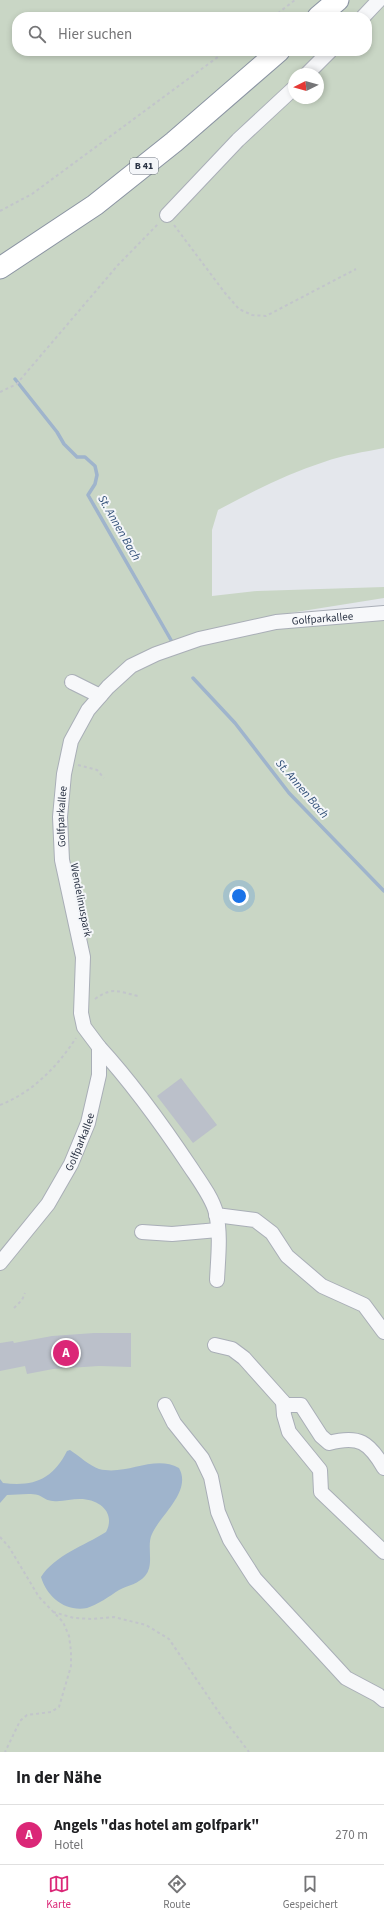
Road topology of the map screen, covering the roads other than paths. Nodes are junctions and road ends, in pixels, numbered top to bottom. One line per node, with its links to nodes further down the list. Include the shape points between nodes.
1 (338, 0): 3 (highway)
2 (379, 0): 4 (lane)
3 (324, 12)
4 (368, 12)
5 (273, 56): 10 (highway, B 41, via 174,142 95,205)
6 (325, 56): 7 (lane)
7 (313, 68)
8 (288, 94): 9 (lane, via 238,140)
9 (167, 215)
10 (0, 268)
11 (384, 613): 13 (lane, Golfparkallee, via 276,622 199,639 131,666)
12 (72, 682): 13 (lane)
13 (100, 696): 14 (lane, Golfparkallee, via 88,710 71,742 64,774 60,816 62,860 83,957 81,1013 84,1027)
14 (99, 1047): 15 (lane, via 164,1127 202,1184); 18 (lane, Golfparkallee, via 99,1075 88,1123 71,1164 48,1204)
15 (216, 1215): 16 (lane); 20 (lane, via 255,1220 272,1233 287,1256 322,1286 364,1305)
16 (218, 1230): 17 (lane, via 172,1234); 19 (lane)
17 (142, 1232)
18 (0, 1263)
19 (217, 1280)
20 (384, 1332)
21 (215, 1345): 22 (lane, via 232,1349 244,1358)
22 (283, 1402): 24 (lane, via 286,1405 301,1405 321,1436 329,1443 343,1440 361,1441 375,1452); 25 (lane, via 289,1432 320,1470 321,1492)
23 (165, 1405): 26 (lane, via 174,1423 212,1477 218,1512 227,1533 255,1579 346,1678)
24 (384, 1468)
25 (384, 1552)
26 (384, 1700)

